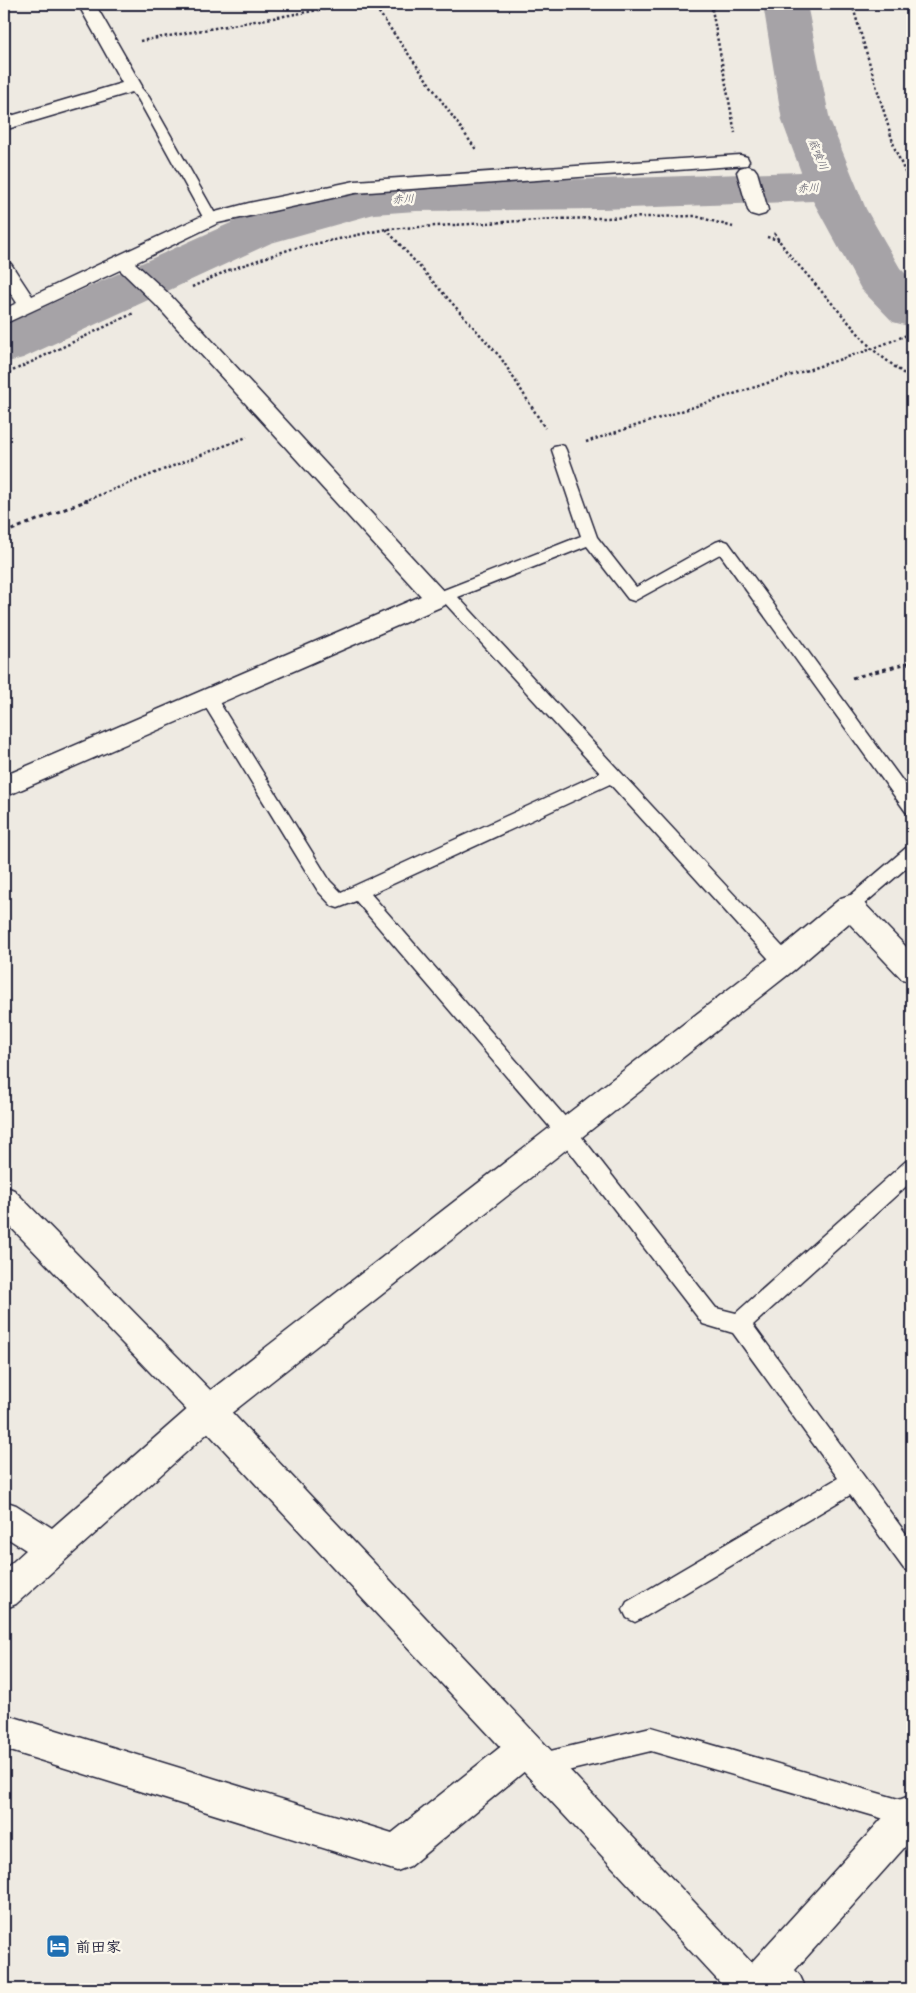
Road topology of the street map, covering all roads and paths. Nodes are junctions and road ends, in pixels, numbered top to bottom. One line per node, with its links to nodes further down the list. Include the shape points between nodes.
1 (87, 4): 6 (street)
2 (353, 4): 6 (path)
3 (373, 4): 10 (path)
4 (711, 4): 9 (path)
5 (852, 4): 11 (path, via 895,149)
6 (110, 46): 7 (street)
7 (134, 86): 8 (street); 13 (lane)
8 (4, 124)
9 (744, 166): 10 (street); 12 (street)
10 (495, 176): 13 (street, via 354,187)
11 (912, 188)
12 (758, 210): 17 (path)
13 (211, 219): 18 (street)
14 (386, 229): 15 (path, via 695,216); 20 (path, via 291,249 229,270); 28 (path, via 501,358)
15 (742, 229)
16 (760, 234): 17 (path)
17 (779, 240): 24 (path)
18 (122, 261): 20 (street); 21 (street)
19 (4, 268): 21 (street)
20 (163, 300): 25 (path); 27 (street)
21 (28, 305): 22 (street)
22 (4, 317)
23 (912, 333): 24 (path)
24 (872, 350): 26 (path); 28 (path)
25 (4, 375)
26 (912, 380)
27 (277, 425): 29 (path); 31 (street)
28 (559, 450): 30 (lane)
29 (4, 534)
30 (590, 539): 31 (lane); 33 (lane, via 634,595 722,546)
31 (442, 597): 34 (street); 35 (lane)
32 (912, 662): 33 (path)
33 (823, 685): 37 (lane)
34 (208, 698): 36 (street); 39 (lane, via 324,886 338,900)
35 (613, 776): 39 (lane); 41 (lane)
36 (4, 787)
37 (912, 807)
38 (912, 853): 40 (lane)
39 (358, 891): 43 (lane)
40 (850, 906): 41 (street); 42 (street)
41 (784, 962): 43 (street)
42 (912, 971)
43 (567, 1133): 46 (lane, via 710,1317); 47 (street)
44 (912, 1168): 46 (lane)
45 (4, 1200): 47 (street)
46 (739, 1324): 48 (lane)
47 (209, 1411): 50 (street); 55 (street)
48 (853, 1481): 51 (lane); 53 (lane)
49 (4, 1517): 50 (street)
50 (53, 1548): 52 (street)
51 (912, 1562)
52 (4, 1592)
53 (635, 1610)
54 (4, 1731): 55 (street, via 397,1854)
55 (534, 1757): 56 (lane, via 651,1739); 57 (street)
56 (912, 1815): 57 (street)
57 (765, 1985)

